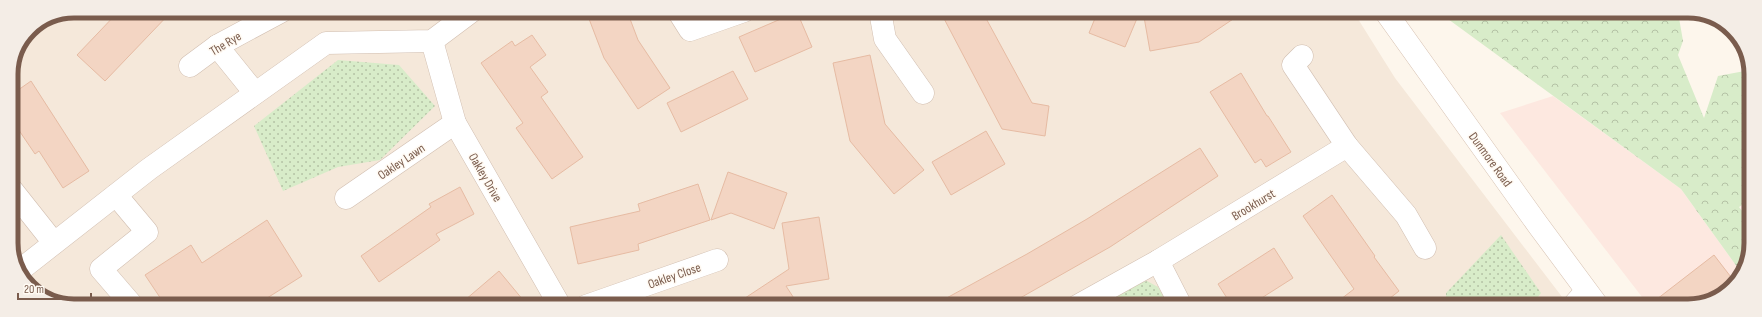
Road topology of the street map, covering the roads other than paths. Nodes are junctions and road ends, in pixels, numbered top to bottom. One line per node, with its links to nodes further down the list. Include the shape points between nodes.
1 (269, 18): 8 (street, The Rye)
2 (463, 18): 7 (street)
3 (682, 18): 4 (street, via 690,30)
4 (724, 18)
5 (881, 18): 12 (street, via 884,39)
6 (1389, 18): 28 (street, Dunmore Road)
7 (432, 41): 11 (street, via 326,43); 13 (street, Oakley Drive)
8 (217, 46): 10 (street, The Rye); 11 (street)
9 (1302, 56): 14 (street, via 1292,66)
10 (190, 66)
11 (255, 93): 15 (street)
12 (923, 93)
13 (455, 123): 17 (street, Oakley Lawn); 24 (street, Oakley Drive)
14 (1347, 146): 19 (street, via 1406,215); 21 (street, Brookhurst)
15 (116, 195): 18 (street); 23 (street, via 147,232 101,269)
16 (18, 198): 18 (street)
17 (346, 198)
18 (54, 243): 22 (street)
19 (1425, 248)
20 (717, 260): 25 (street, Oakley Close)
21 (1158, 261): 26 (street, Brookhurst); 27 (street)
22 (24, 267)
23 (127, 299)
24 (556, 299)
25 (606, 299)
26 (1090, 299)
27 (1177, 299)
28 (1585, 299)

